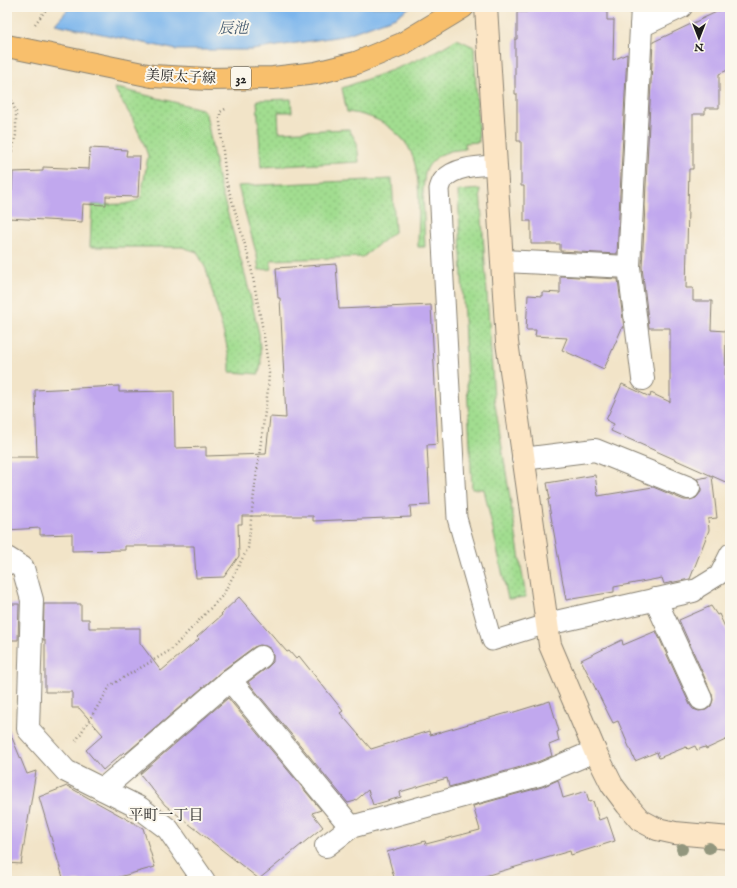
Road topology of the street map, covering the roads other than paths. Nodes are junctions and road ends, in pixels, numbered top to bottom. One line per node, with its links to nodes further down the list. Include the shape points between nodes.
1 (463, 7): 5 (main road, 美原太子線 / 32, via 402,44 356,63 316,73 273,78 208,79 152,76)
2 (486, 7): 6 (street)
3 (681, 7): 4 (street)
4 (641, 16): 8 (street)
5 (7, 46)
6 (496, 164): 7 (street); 16 (lane, via 454,172 443,180 439,189 457,518 492,641)
7 (502, 261): 8 (street); 10 (street, via 507,342)
8 (629, 267): 9 (street)
9 (643, 379)
10 (523, 459): 11 (street, via 595,450); 16 (street)
11 (690, 488)
12 (730, 553): 14 (lane, via 719,575)
13 (7, 558): 21 (street, via 23,568 32,600 28,729 66,771)
14 (693, 590): 15 (street)
15 (655, 600): 16 (street); 19 (street)
16 (547, 624): 20 (street, via 550,645)
17 (261, 657): 18 (street)
18 (230, 680): 21 (street); 22 (street)
19 (701, 699)
20 (595, 751): 22 (street, via 538,774); 23 (street, via 612,784 640,820 657,829 675,833)
21 (103, 789): 25 (street, via 140,808 168,829)
22 (351, 827): 24 (street)
23 (730, 838)
24 (326, 846)
25 (204, 881)

